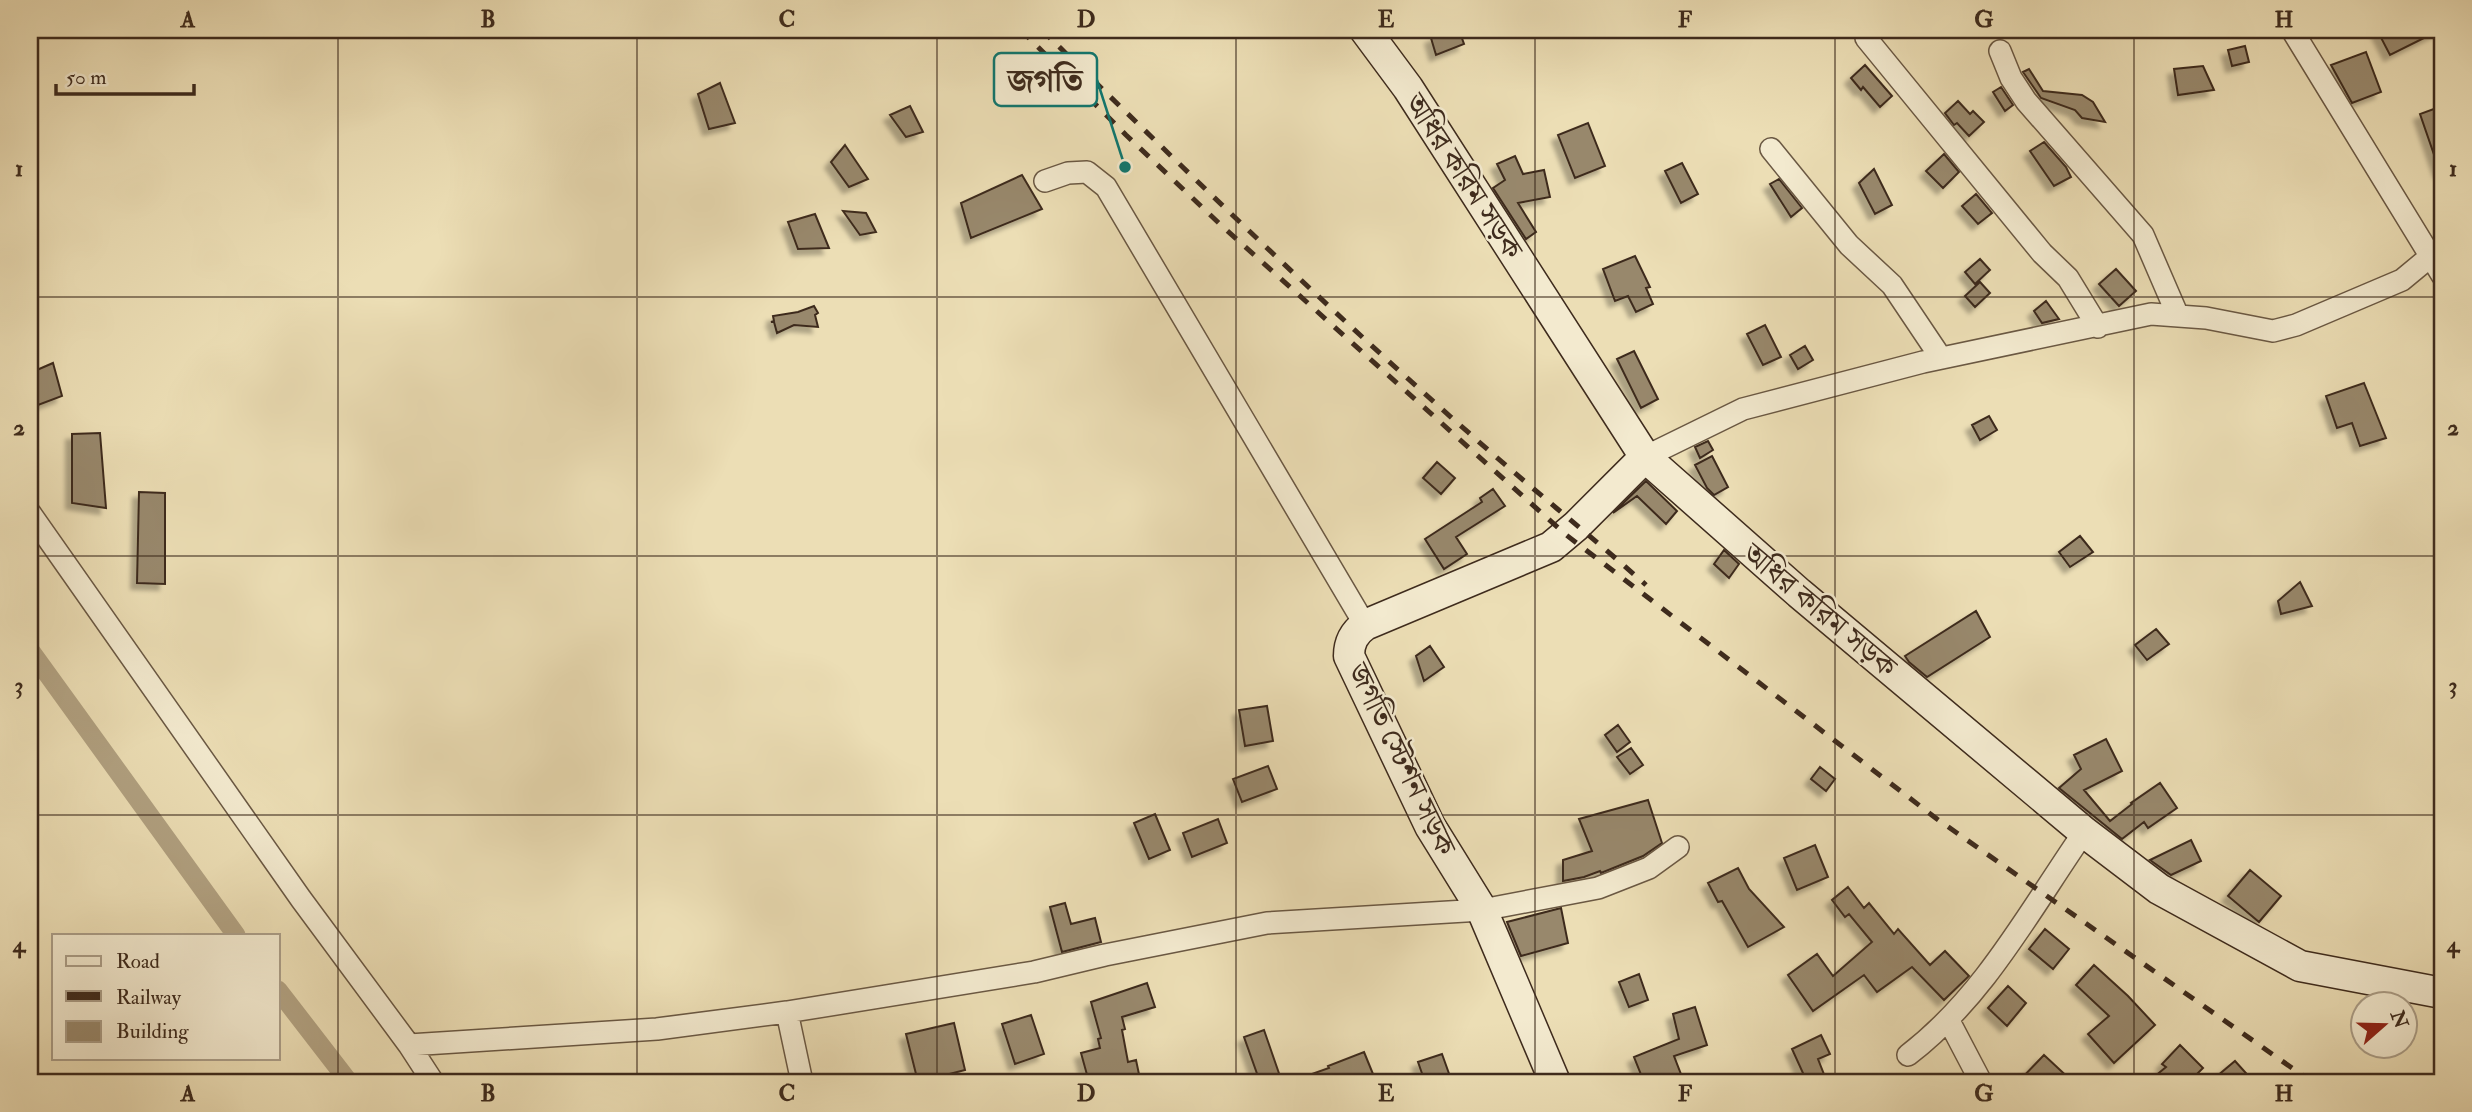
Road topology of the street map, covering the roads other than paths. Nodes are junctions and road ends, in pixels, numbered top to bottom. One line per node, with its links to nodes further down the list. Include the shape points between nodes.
1 (1365, 30): 12 (main road, অধির করিম সড়ক, via 1408,88)
2 (2296, 31): 7 (street)
3 (1866, 38): 10 (street, via 2042,253 2068,278)
4 (2000, 51): 9 (street, via 2026,101 2143,235)
5 (1771, 149): 11 (street, via 1849,245 1892,285)
6 (1045, 181): 14 (street, via 1087,172 1106,187)
7 (2431, 256): 8 (street); 9 (street, via 2402,280 2273,331)
8 (2442, 275)
9 (2178, 316): 10 (street, via 2151,314)
10 (2098, 327): 11 (street)
11 (1941, 358): 12 (street, via 1743,409)
12 (1645, 457): 14 (main road, জগতি স্টেশন সড়ক, via 1551,547); 15 (main road, অধির করিম সড়ক)
13 (30, 513): 21 (street)
14 (1366, 625): 17 (main road, জগতি স্টেশন সড়ক, via 1352,638 1349,656 1430,826)
15 (2084, 832): 18 (main road, অধির করিম সড়ক, via 2159,889 2300,966); 20 (street, via 1987,975)
16 (1678, 847): 17 (street, via 1649,868 1598,888)
17 (1482, 910): 19 (street, via 1267,923 1034,972); 25 (main road, জগতি স্টেশন সড়ক)
18 (2442, 993)
19 (787, 1012): 21 (street, via 657,1030); 24 (street)
20 (1949, 1021): 22 (street); 26 (street)
21 (409, 1045): 23 (street)
22 (1908, 1055)
23 (433, 1082)
24 (802, 1082)
25 (1555, 1082)
26 (1981, 1082)

